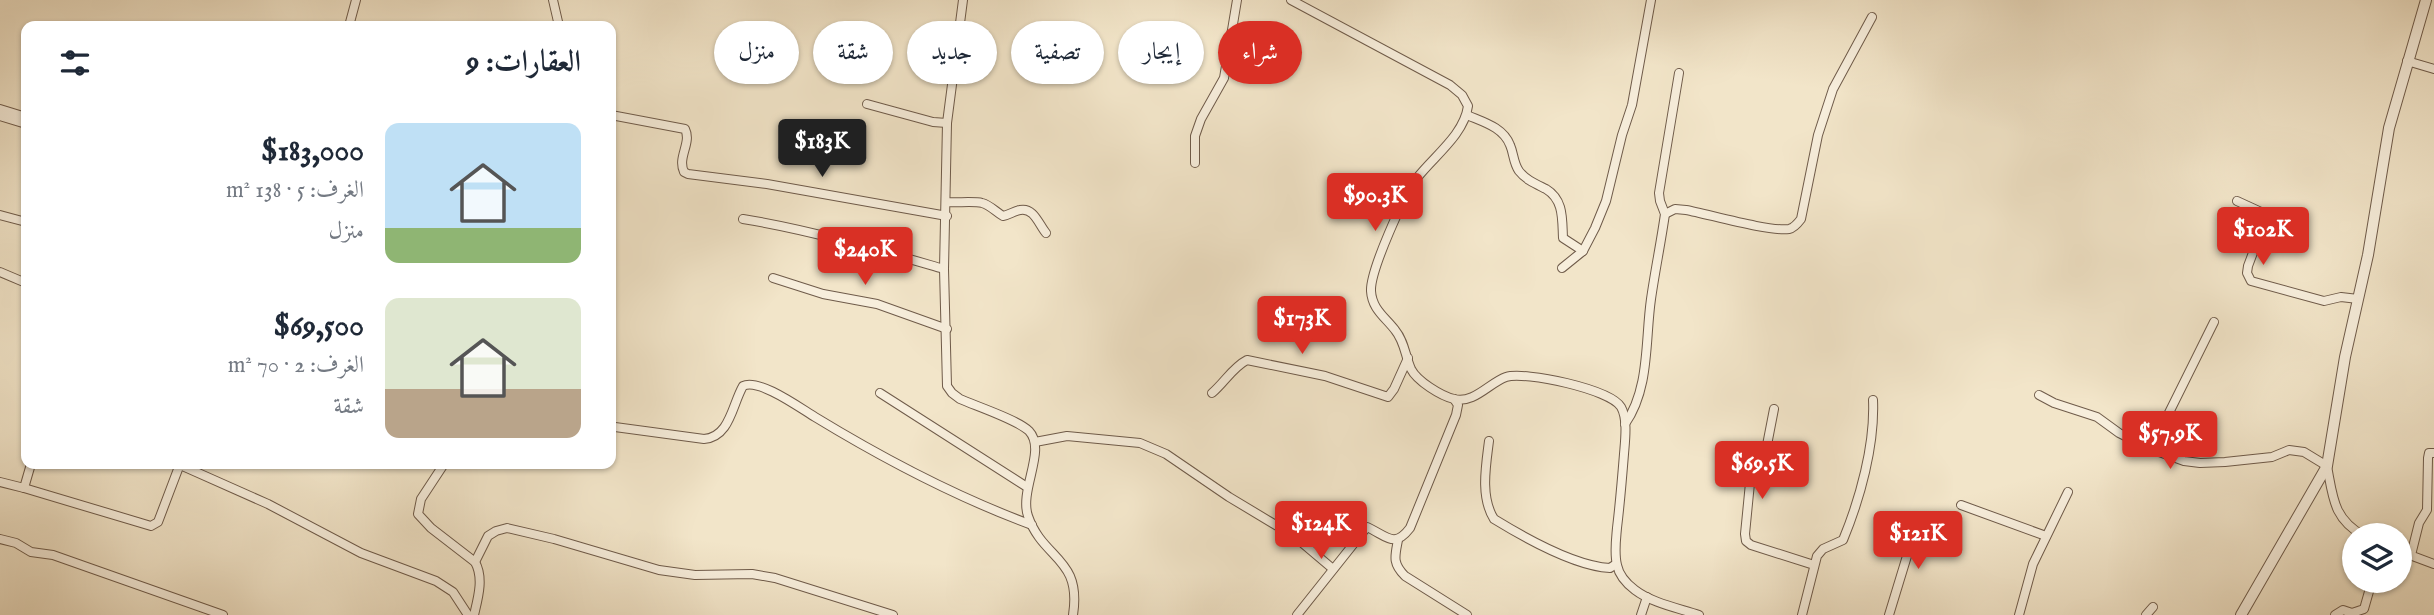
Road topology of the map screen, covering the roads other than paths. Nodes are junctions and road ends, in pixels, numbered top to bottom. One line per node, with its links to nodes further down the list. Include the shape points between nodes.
1 (356, 0): 9 (street)
2 (553, 0): 10 (street)
3 (963, 0): 21 (street)
4 (1237, 0): 22 (street, via 1224,78 1195,136)
5 (1291, 0): 17 (street, via 1450,85 1462,95)
6 (1651, 0): 31 (street, via 1632,105 1599,219)
7 (2426, 0): 11 (street)
8 (1872, 17): 25 (street, via 1833,89 1796,225 1772,228 1675,209)
9 (350, 21)
10 (558, 21)
11 (2407, 61): 12 (street); 37 (street, via 2389,128)
12 (2434, 69)
13 (1679, 73): 25 (street, via 1659,193)
14 (867, 104): 21 (street)
15 (0, 109): 16 (street)
16 (21, 115)
17 (1467, 115): 31 (street, via 1501,131 1520,172 1558,202 1563,238); 40 (street, via 1410,189 1371,289 1378,313 1400,337)
18 (0, 116): 20 (street)
19 (616, 116): 27 (street, via 685,129 688,135 681,163 688,174)
20 (21, 122)
21 (947, 123): 24 (street)
22 (1195, 163)
23 (2237, 201): 37 (street, via 2266,218 2248,266 2251,281 2324,301)
24 (946, 202): 27 (street); 30 (street, via 979,202 1003,216 1027,210)
25 (1665, 214): 47 (street, via 1639,396)
26 (0, 215): 29 (street)
27 (947, 216): 33 (street)
28 (743, 219): 33 (street)
29 (21, 221)
30 (1046, 233)
31 (1583, 251): 32 (street)
32 (1562, 268)
33 (944, 269): 39 (street)
34 (0, 272): 36 (street)
35 (773, 278): 39 (street, via 877,304)
36 (21, 281)
37 (2358, 299): 53 (street)
38 (2214, 322): 51 (street)
39 (947, 328): 50 (street, via 947,386 952,393 1018,424)
40 (1408, 358): 42 (street, via 1388,397 1325,376 1247,360); 44 (street, via 1420,380)
41 (880, 393): 59 (street)
42 (1212, 393)
43 (2039, 395): 51 (street, via 2097,417)
44 (1454, 400): 47 (street, via 1469,399 1509,376 1527,376 1607,395 1621,407); 68 (street, via 1456,415 1410,528)
45 (1873, 400): 74 (street, via 1870,447 1849,524 1843,540 1823,549)
46 (1774, 409): 74 (street, via 1768,445 1750,484 1746,538 1751,545)
47 (1625, 424): 72 (street)
48 (616, 427): 65 (street, via 713,438 722,433 743,386 754,384 919,476)
49 (1489, 441): 72 (street, via 1485,475 1494,519 1594,566)
50 (1035, 442): 59 (street); 75 (street, via 1068,436 1149,446 1294,536)
51 (2151, 449): 53 (street, via 2200,463 2272,457 2289,450 2304,452)
52 (2434, 453): 69 (street, via 2428,458 2427,510)
53 (2327, 466): 64 (street, via 2334,501); 92 (street)
54 (30, 469): 60 (street)
55 (177, 469): 60 (street, via 158,522 151,526)
56 (190, 469): 81 (street, via 360,553 436,581 453,592)
57 (441, 469): 71 (street, via 421,499 418,514)
58 (0, 482): 60 (street)
59 (1027, 487): 65 (street)
60 (24, 488)
61 (2068, 492): 66 (street)
62 (1961, 505): 66 (street)
63 (1911, 520): 89 (street, via 1907,556)
64 (2346, 523)
65 (1032, 525): 79 (street, via 1072,578)
66 (2046, 536): 90 (street)
67 (0, 539): 80 (street)
68 (1398, 540): 75 (street, via 1367,527); 85 (street, via 1394,560 1398,569)
69 (2412, 551)
70 (2412, 555): 73 (street)
71 (475, 562): 82 (street, via 480,580); 83 (street, via 488,537 507,528 659,570 775,578)
72 (1616, 564): 77 (street, via 1622,578)
73 (2434, 564)
74 (1814, 565): 88 (street)
75 (1333, 569): 84 (street)
76 (2369, 593): 93 (street, via 2364,609)
77 (1647, 597): 86 (street); 87 (street)
78 (2153, 607): 91 (street)
79 (1075, 614)
80 (223, 615)
81 (468, 615)
82 (474, 615)
83 (893, 615)
84 (1297, 615)
85 (1467, 615)
86 (1641, 615)
87 (1699, 615)
88 (1802, 615)
89 (1889, 615)
90 (2020, 615)
91 (2146, 615)
92 (2241, 615)
93 (2336, 615)

